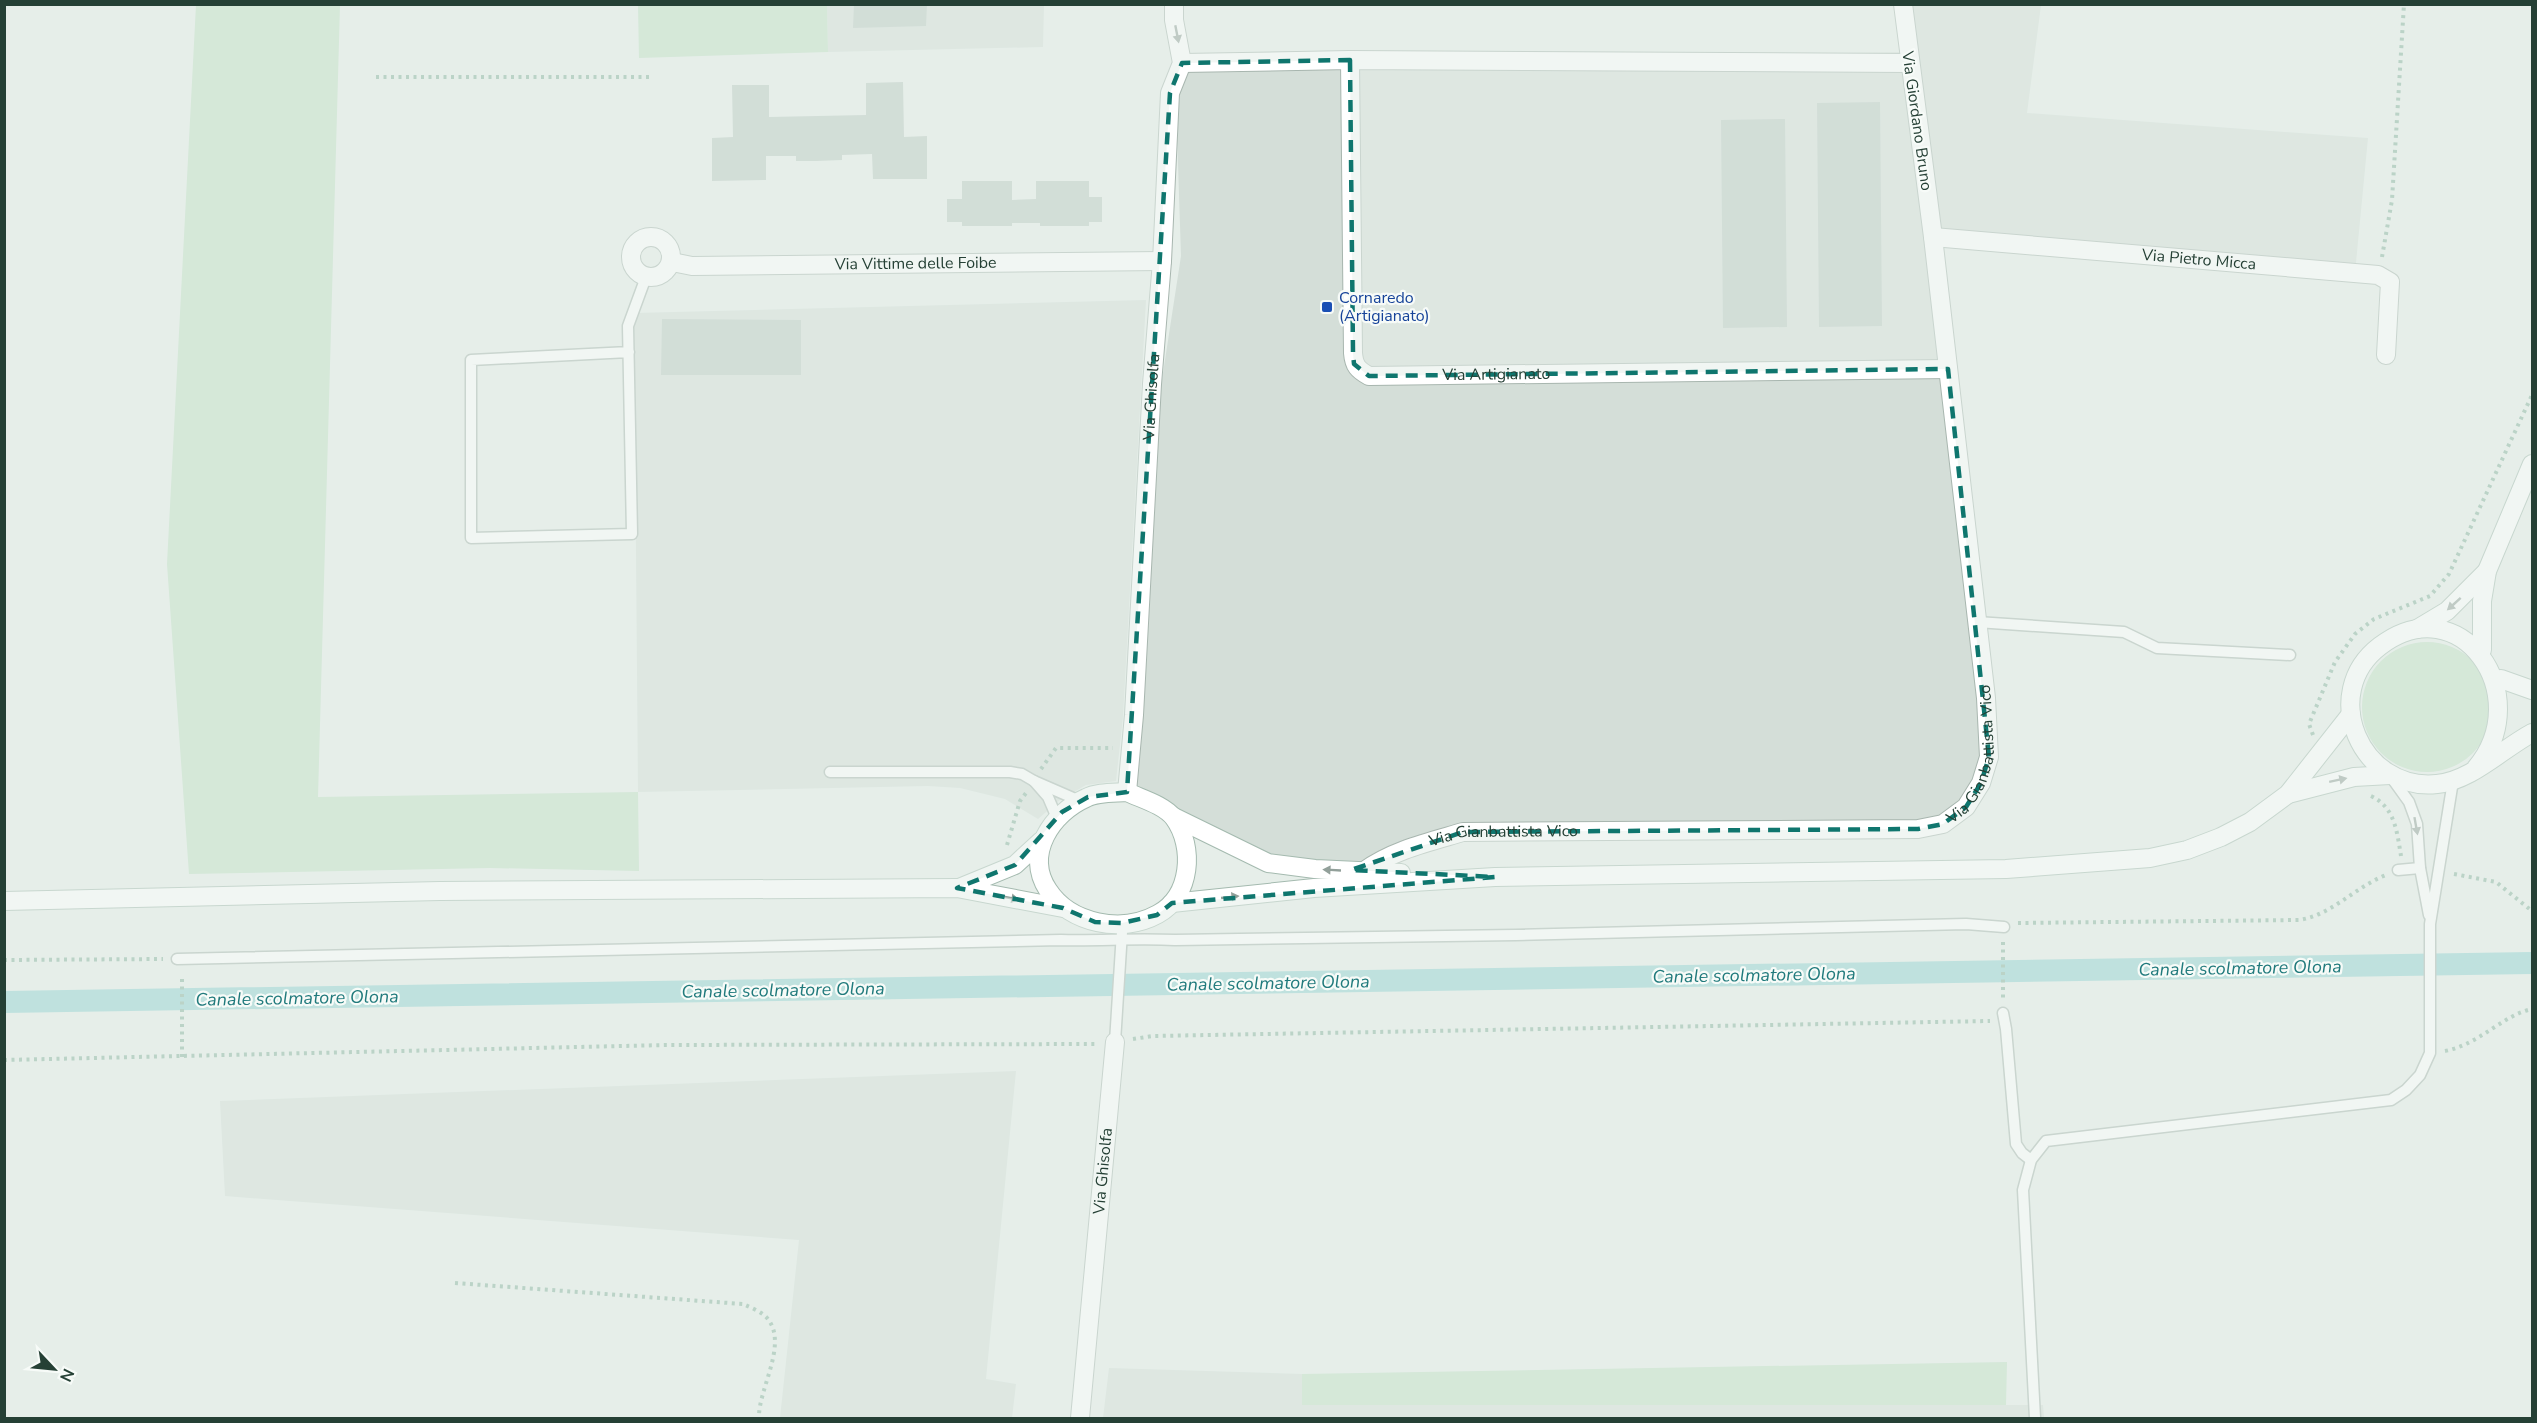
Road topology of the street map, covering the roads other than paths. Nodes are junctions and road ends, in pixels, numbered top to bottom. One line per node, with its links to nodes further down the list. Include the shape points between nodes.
1 (1174, 4): 4 (street, one-way to 4)
2 (1903, 4): 5 (street, Via Giordano Bruno)
3 (1350, 60): 4 (street); 5 (street); 12 (street, Via Artigianato, via 1353,353 1354,364 1369,376)
4 (1182, 63): 7 (street, Via Ghisolfa, via 1170,93)
5 (1909, 63): 6 (street, Via Giordano Bruno)
6 (1933, 237): 11 (street, Via Pietro Micca, via 2378,275 2390,282); 12 (street, Via Gianbattista Vico)
7 (1162, 261): 8 (street, Via Vittime delle Foibe, via 703,266); 28 (street, Via Ghisolfa)
8 (672, 262): 9 (street, via 665,273); 9 (street, via 670,248 660,239 640,240 632,251 632,264)
9 (646, 277): 10 (lane, via 628,326)
10 (629, 352): 10 (lane, via 632,534 471,538 471,360)
11 (2386, 356)
12 (1948, 369): 15 (street, Via Gianbattista Vico)
13 (2532, 464): 14 (street)
14 (2487, 572): 16 (street, one-way to 16, via 2447,611); 17 (street, via 2482,601)
15 (1977, 622): 18 (lane, via 2124,632 2157,648); 36 (street, Via Gianbattista Vico, via 1989,757 1981,783 1966,807 1943,824 1918,829 1463,832 1397,853)
16 (2416, 630): 17 (street, via 2438,629 2457,634); 21 (street, via 2392,638 2373,651 2353,686)
17 (2482, 650): 19 (street)
18 (2290, 655)
19 (2501, 680): 20 (street); 23 (street, via 2506,700 2503,728 2495,747)
20 (2532, 690)
21 (2351, 714): 25 (street, via 2364,751); 29 (street)
22 (2532, 734): 23 (street)
23 (2476, 768): 27 (street)
24 (830, 772): 26 (lane, via 1010,772)
25 (2390, 775): 27 (street, via 2426,785); 29 (street, one-way to 25, via 2354,777); 34 (lane, one-way to 34, via 2409,802 2417,824)
26 (1034, 781): 30 (lane); 31 (lane)
27 (2453, 781): 42 (lane)
28 (1127, 792): 30 (street, via 1088,796); 32 (street, via 1157,805)
29 (2288, 794): 37 (street, via 2250,822 2221,837 2187,850 2121,862 2006,869)
30 (1080, 801): 31 (street)
31 (1057, 818): 33 (street)
32 (1174, 818): 36 (street, one-way to 32, via 1268,862); 40 (street, via 1186,844 1188,863 1183,884)
33 (1041, 841): 38 (street, via 1015,865); 41 (street, via 1039,866 1047,888)
34 (2420, 868): 35 (lane); 42 (lane)
35 (2398, 870)
36 (1364, 871): 37 (street)
37 (1496, 877): 40 (street, one-way to 37, via 1314,888)
38 (957, 888): 39 (street, via 440,891); 41 (street, one-way to 41)
39 (4, 901)
40 (1172, 903): 44 (street, via 1157,915)
41 (1063, 908): 44 (street)
42 (2430, 924): 48 (lane, via 2430,1053 2420,1075 2391,1100 2046,1141)
43 (2004, 927): 44 (lane, via 1966,924 1175,940)
44 (1122, 931): 45 (lane, via 1096,941); 47 (lane, Via Ghisolfa)
45 (177, 959)
46 (2003, 1013): 48 (lane, via 2016,1144)
47 (1115, 1042): 49 (street, Via Ghisolfa)
48 (2031, 1160): 50 (lane, via 2023,1190)
49 (1080, 1419)
50 (2035, 1419)

